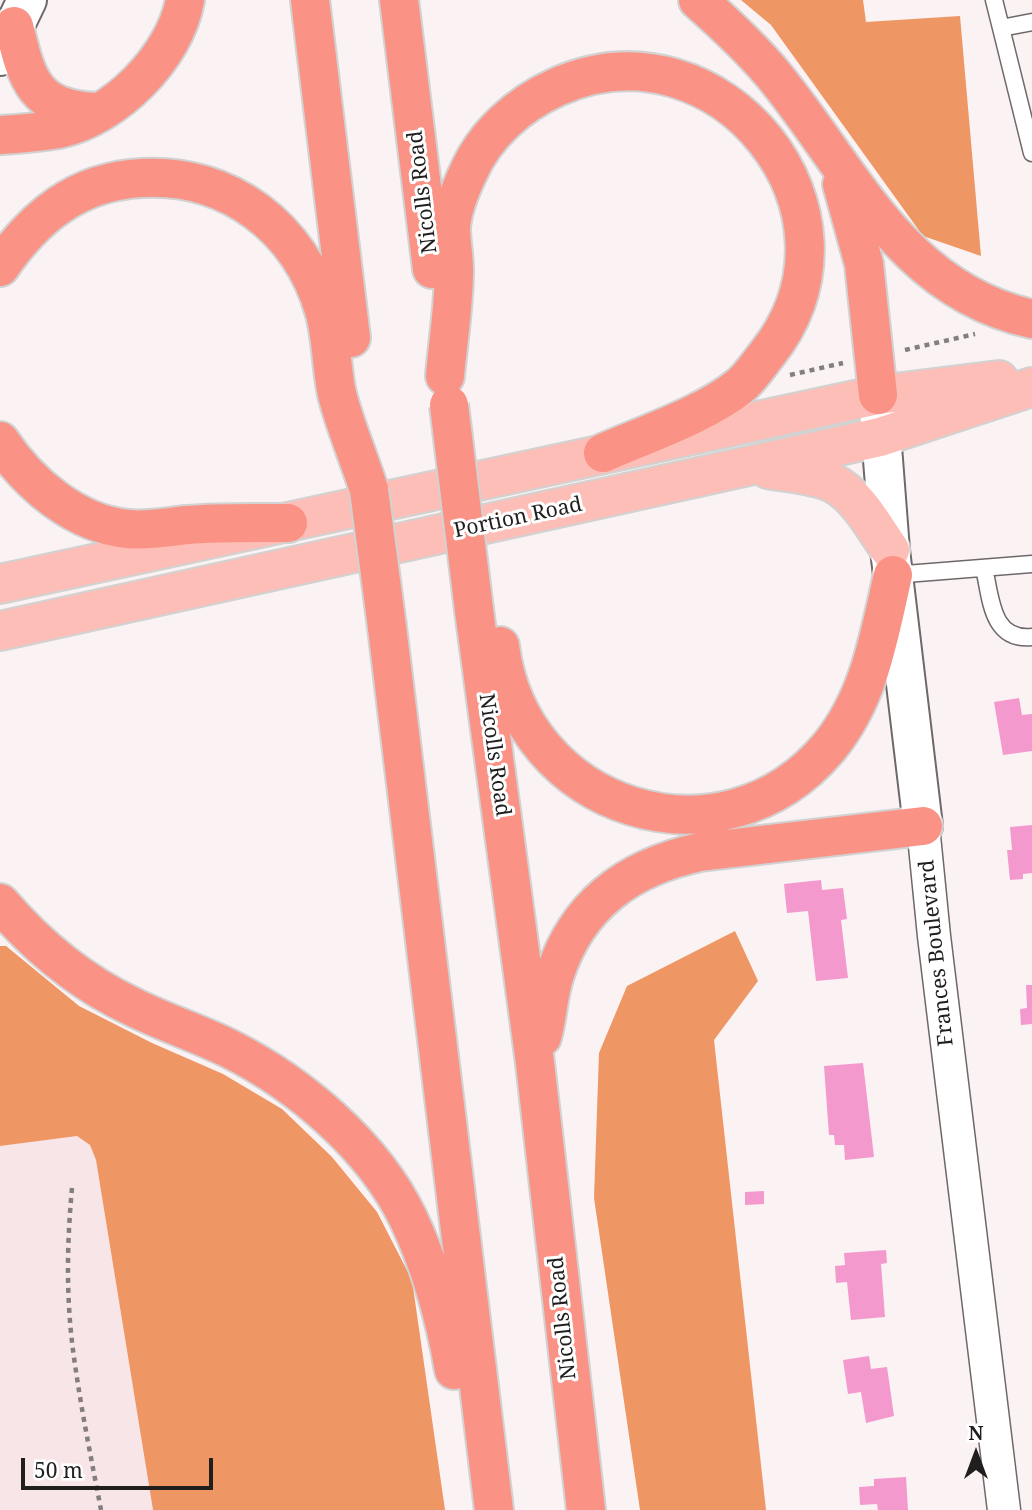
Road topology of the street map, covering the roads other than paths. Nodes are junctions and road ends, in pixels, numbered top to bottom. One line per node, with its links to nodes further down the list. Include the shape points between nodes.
1 (185, 0): 9 (highway, via 170,42 146,76)
2 (310, 0): 19 (highway)
3 (399, 0): 17 (highway, Nicolls Road)
4 (698, 0): 11 (highway, via 771,72)
5 (994, 0): 8 (lane)
6 (1032, 22): 8 (lane)
7 (14, 27): 9 (highway, via 23,64 36,88 65,109)
8 (1001, 28): 12 (lane)
9 (97, 112): 10 (highway, via 60,128)
10 (0, 135)
11 (826, 148): 14 (highway, via 881,222 925,267 972,298); 18 (highway, via 844,190 864,264)
12 (1032, 153)
13 (0, 267): 19 (highway, via 27,230 67,199 90,188 164,177 212,186 274,226 305,266 325,312 337,394)
14 (1032, 319)
15 (1032, 376): 18 (main road)
16 (1032, 387): 20 (main road, Portion Road)
17 (447, 390): 22 (highway, via 453,212 479,152 508,118 569,82 617,71 665,76 714,95 755,125 795,190 805,237 797,304 775,344 740,386 693,414); 29 (highway, Nicolls Road, bridge, via 462,511)
18 (878, 395): 20 (street, Frances Boulevard); 22 (main road)
19 (355, 426): 36 (highway, bridge, via 369,490 387,627)
20 (880, 437): 23 (main road, Portion Road); 25 (street, Frances Boulevard)
21 (0, 440): 24 (highway, via 39,487 76,512 108,525 147,530)
22 (603, 453): 24 (main road)
23 (752, 466): 25 (main road, via 818,478 844,490); 30 (main road, Portion Road)
24 (288, 523): 28 (main road)
25 (892, 562): 27 (lane); 29 (highway, via 866,687 844,728 791,782 748,804 702,813 654,812 607,798 548,755 512,695 498,629); 32 (street, Frances Boulevard)
26 (1032, 564): 27 (lane)
27 (984, 568): 31 (lane, via 998,623 1009,635)
28 (0, 584)
29 (483, 608): 34 (highway, Nicolls Road)
30 (0, 631)
31 (1032, 637)
32 (923, 826): 34 (highway, via 700,852 661,862 627,878 590,910 562,953); 38 (street, Frances Boulevard)
33 (0, 904): 35 (highway, via 45,949 101,990 232,1050 292,1086 370,1162 407,1216 432,1278)
34 (535, 1063): 37 (highway, Nicolls Road)
35 (485, 1510)
36 (494, 1510)
37 (586, 1510)
38 (1004, 1510)

